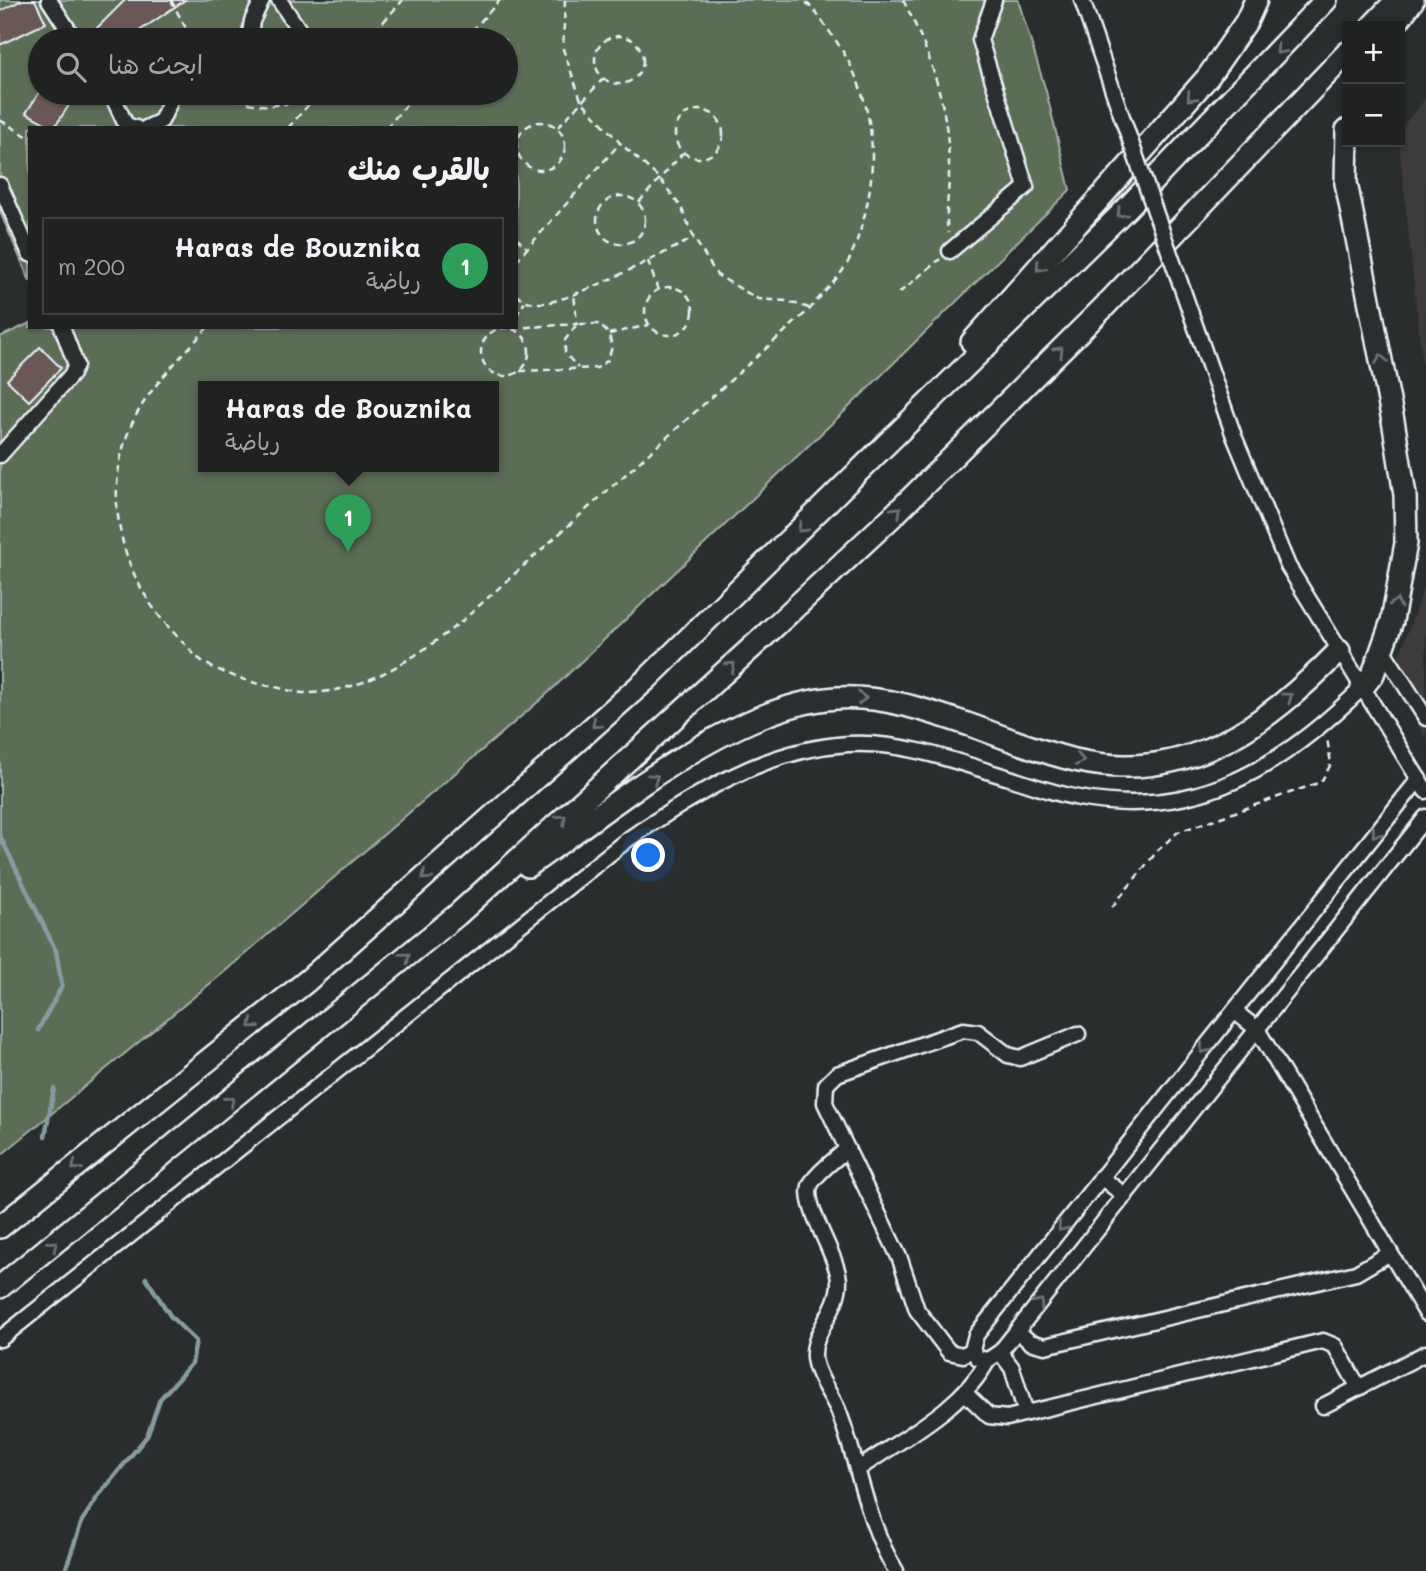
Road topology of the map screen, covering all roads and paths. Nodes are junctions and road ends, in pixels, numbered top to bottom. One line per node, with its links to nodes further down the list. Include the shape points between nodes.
1 (49, 0): 18 (street)
2 (171, 0): 19 (path)
3 (262, 0): 20 (street)
4 (279, 0): 21 (street)
5 (403, 0): 22 (path)
6 (500, 0): 23 (path)
7 (565, 0): 26 (path, via 563,49)
8 (803, 0): 60 (path, via 849,59 869,109 874,167 849,260)
9 (902, 0): 52 (path, via 923,37 944,101)
10 (994, 0): 52 (street, via 980,40 1026,187)
11 (1082, 0): 75 (street, bridge, via 1262,510 1288,566)
12 (1256, 0): 73 (highway, one-way to 73, via 1208,77)
13 (1326, 0): 73 (highway, one-way to 73, via 1126,209)
14 (1397, 0): 16 (highway)
15 (1413, 0): 17 (highway)
16 (1377, 21)
17 (1398, 21)
18 (67, 28)
19 (186, 28)
20 (250, 28)
21 (298, 28)
22 (378, 28)
23 (475, 28)
24 (1342, 58): 82 (highway, one-way to 24, via 905,504 1102,309)
25 (603, 79): 25 (path, via 622,84 639,74 643,55 635,43 623,36 603,43 595,61); 26 (path)
26 (581, 100): 38 (path); 41 (path)
27 (117, 105): 34 (street)
28 (169, 105): 35 (street, via 161,121)
29 (256, 105): 30 (path)
30 (285, 105)
31 (308, 105): 36 (path)
32 (406, 105): 37 (path)
33 (0, 120): 39 (path)
34 (129, 126)
35 (150, 126)
36 (290, 126)
37 (388, 126)
38 (557, 128): 40 (path, via 544,122 524,128); 43 (path, via 564,140 560,159 544,169 525,164)
39 (28, 137)
40 (518, 142)
41 (620, 143): 45 (path); 50 (path)
42 (1347, 147): 74 (highway, one-way to 42, via 1400,587 1406,543 1405,495 1346,183)
43 (518, 150)
44 (683, 153): 44 (path, via 702,158 719,148 723,129 716,117 703,110 683,117 675,135); 45 (path)
45 (660, 179): 47 (path); 48 (path, via 681,206)
46 (0, 185): 51 (street)
47 (638, 203): 47 (path, via 625,197 605,203 597,221 606,239 625,244 641,234 645,215)
48 (694, 238): 54 (path); 60 (path, via 717,275 758,299)
49 (518, 240): 50 (path)
50 (526, 247): 53 (path)
51 (28, 249)
52 (950, 251): 57 (path)
53 (518, 258)
54 (648, 261): 55 (path); 56 (path)
55 (658, 290): 63 (path, via 645,305); 63 (path, via 672,287 685,294 692,306 691,319 684,330 672,335 659,333)
56 (574, 293): 59 (path, via 544,304); 62 (path)
57 (899, 293)
58 (518, 297): 59 (path)
59 (525, 302): 61 (path)
60 (810, 309): 66 (path, via 422,653 355,686 306,693 253,683 203,662 163,623 134,575 118,531 115,485 130,429 150,391)
61 (518, 313)
62 (577, 324): 64 (path); 69 (path, via 592,322); 70 (path, via 567,333 564,346 568,359)
63 (649, 324): 69 (path)
64 (518, 327)
65 (63, 329): 72 (street, via 76,365 72,374)
66 (206, 329)
67 (504, 329): 71 (path, via 484,340 482,359 489,371 502,376)
68 (511, 329): 71 (path, via 522,335 529,347 528,360)
69 (609, 334): 70 (path, via 608,360 591,370)
70 (578, 368): 71 (path)
71 (520, 371)
72 (0, 455)
73 (836, 495): 89 (highway, one-way to 89, via 647,679 307,981)
74 (1382, 649): 76 (highway); 77 (street)
75 (1339, 651): 76 (street); 82 (highway, one-way to 75, via 703,746 759,716 785,708 835,698 872,698 908,705 1076,760 1146,767 1181,762 1222,744 1308,682)
76 (1362, 688): 78 (street); 79 (street)
77 (1426, 718)
78 (1324, 725): 81 (path, via 1331,764 1321,782 1178,832); 94 (street, via 1225,787 1181,799 1122,804 1077,798 924,751 848,744 762,762 678,806 627,840)
79 (1422, 785): 83 (street, one-way to 83)
80 (1426, 817): 84 (street)
81 (1111, 907)
82 (457, 915): 91 (highway, one-way to 82)
83 (1234, 1011): 84 (street); 87 (street, one-way to 87)
84 (1257, 1030): 88 (street); 90 (street)
85 (1079, 1034): 86 (street, via 1020,1058 1008,1055 978,1032 963,1030 837,1074 826,1085 824,1097)
86 (847, 1149): 95 (street, via 900,1259 921,1317 949,1352 963,1355); 102 (street, via 814,1179 807,1193 836,1262 839,1281 814,1359)
87 (1101, 1177): 88 (street); 95 (street, one-way to 95, via 976,1335)
88 (1125, 1196): 93 (street, one-way to 88)
89 (0, 1227)
90 (1390, 1253): 92 (street); 93 (street, via 1356,1273 1045,1346 1030,1342)
91 (0, 1287)
92 (1426, 1313)
93 (1017, 1331): 97 (street)
94 (0, 1339)
95 (972, 1350): 97 (street, via 978,1358)
96 (1426, 1353): 98 (street)
97 (994, 1356): 99 (street); 101 (street, via 1012,1368)
98 (1359, 1388): 100 (street); 101 (street, via 1335,1346 1323,1341)
99 (965, 1393): 101 (street, via 989,1416); 102 (street)
100 (1323, 1406)
101 (1026, 1413)
102 (857, 1470): 103 (street, via 876,1532)
103 (896, 1571)

